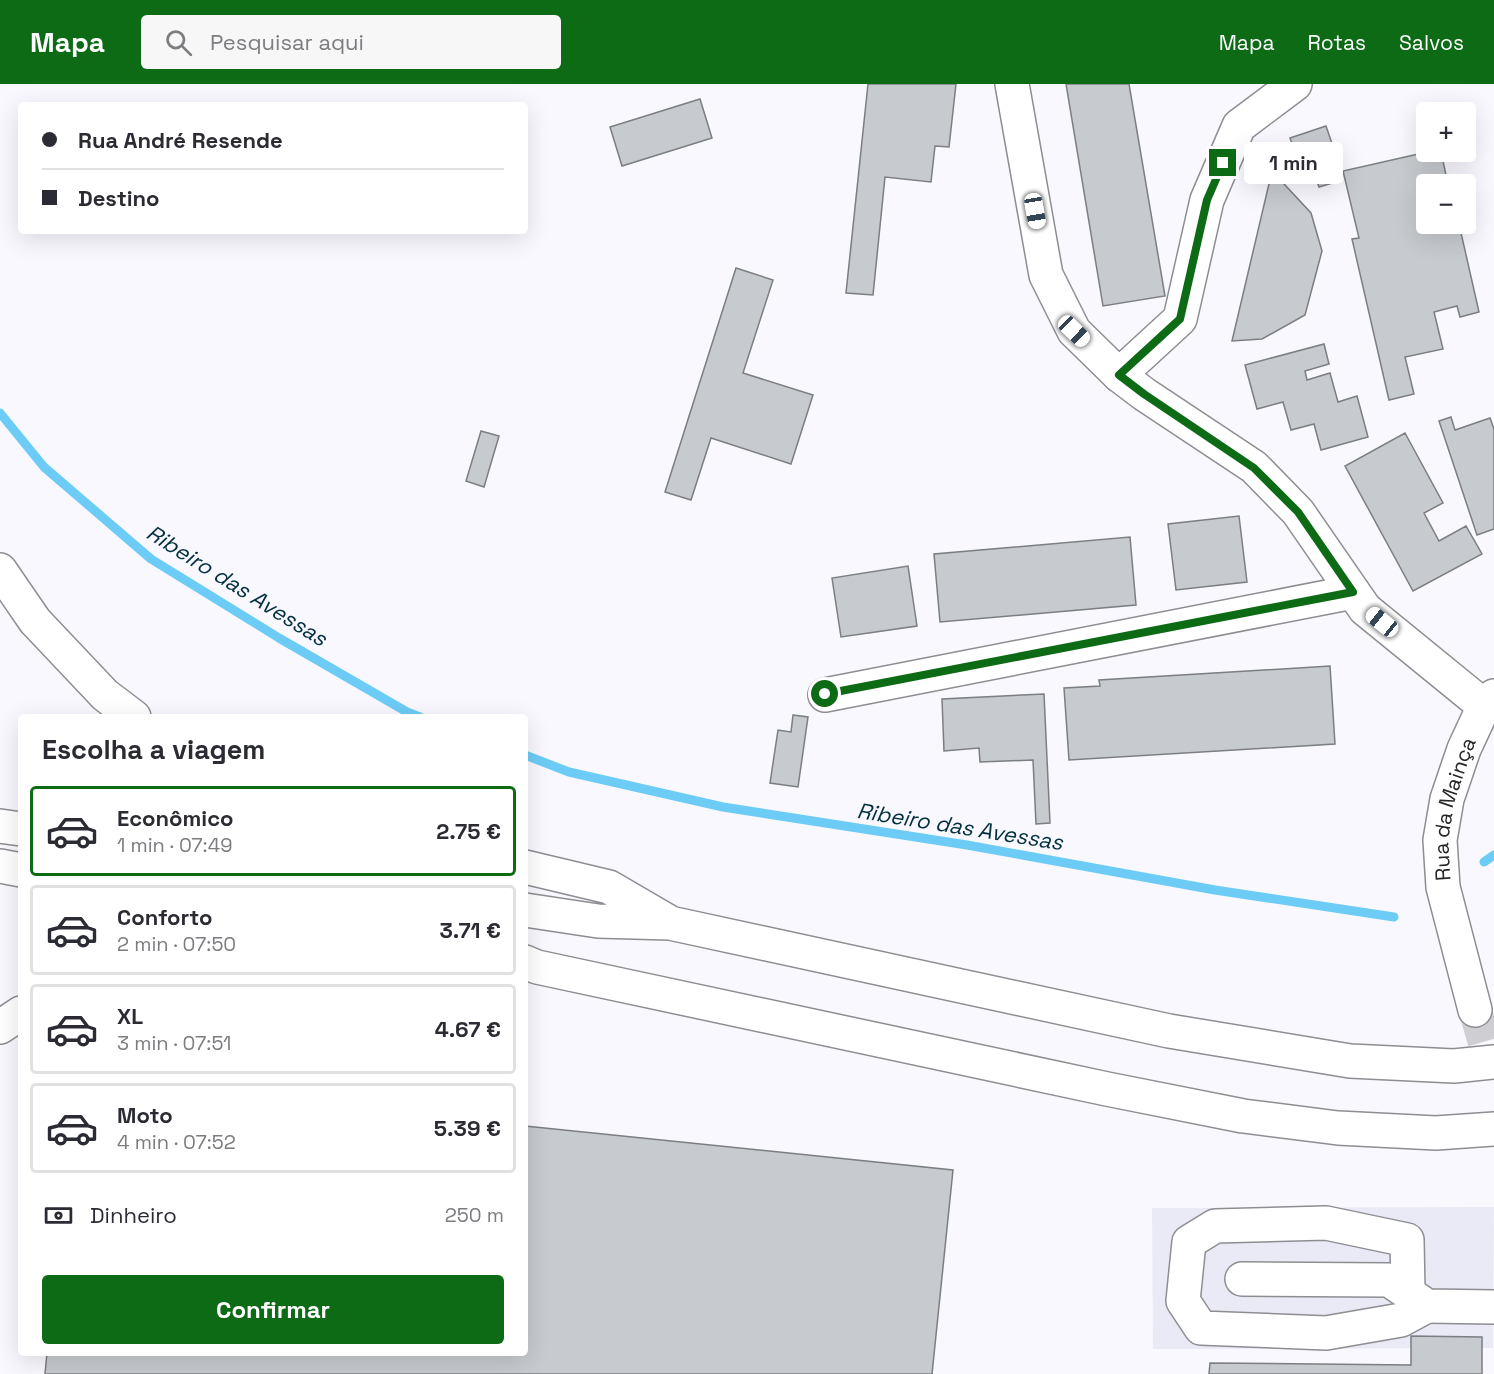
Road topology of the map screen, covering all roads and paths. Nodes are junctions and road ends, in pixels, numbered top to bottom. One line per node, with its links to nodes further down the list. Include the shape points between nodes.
1 (1012, 84): 3 (main road, Rua da Mainça, via 1046,275 1074,331)
2 (1295, 84): 3 (main road, via 1239,126 1207,200 1180,319)
3 (1119, 375): 5 (main road, Rua da Mainça, via 1254,468 1298,512)
4 (0, 570): 8 (main road, via 35,621 105,694)
5 (1353, 592): 6 (main road); 7 (main road, Rua da Mainça, via 1365,609)
6 (825, 694)
7 (1489, 701): 17 (main road, Rua da Mainça, via 1464,748 1447,800 1440,840 1443,887)
8 (130, 714)
9 (0, 826): 10 (main road)
10 (18, 829)
11 (0, 866): 13 (main road)
12 (528, 868): 15 (main road, via 609,887)
13 (18, 869)
14 (528, 910): 15 (main road, via 598,921)
15 (670, 923): 20 (main road, via 1169,1031 1350,1061 1454,1066)
16 (529, 965): 21 (main road, via 1243,1116 1338,1128 1436,1133)
17 (1475, 1010)
18 (18, 1015): 19 (main road)
19 (0, 1027)
20 (1494, 1062)
21 (1494, 1129)
22 (1242, 1279): 23 (main road, via 1389,1280)
23 (1418, 1299): 23 (main road, via 1401,1320 1326,1334 1201,1328 1184,1301 1189,1242 1215,1226 1326,1223 1407,1240); 24 (main road)
24 (1494, 1306)

